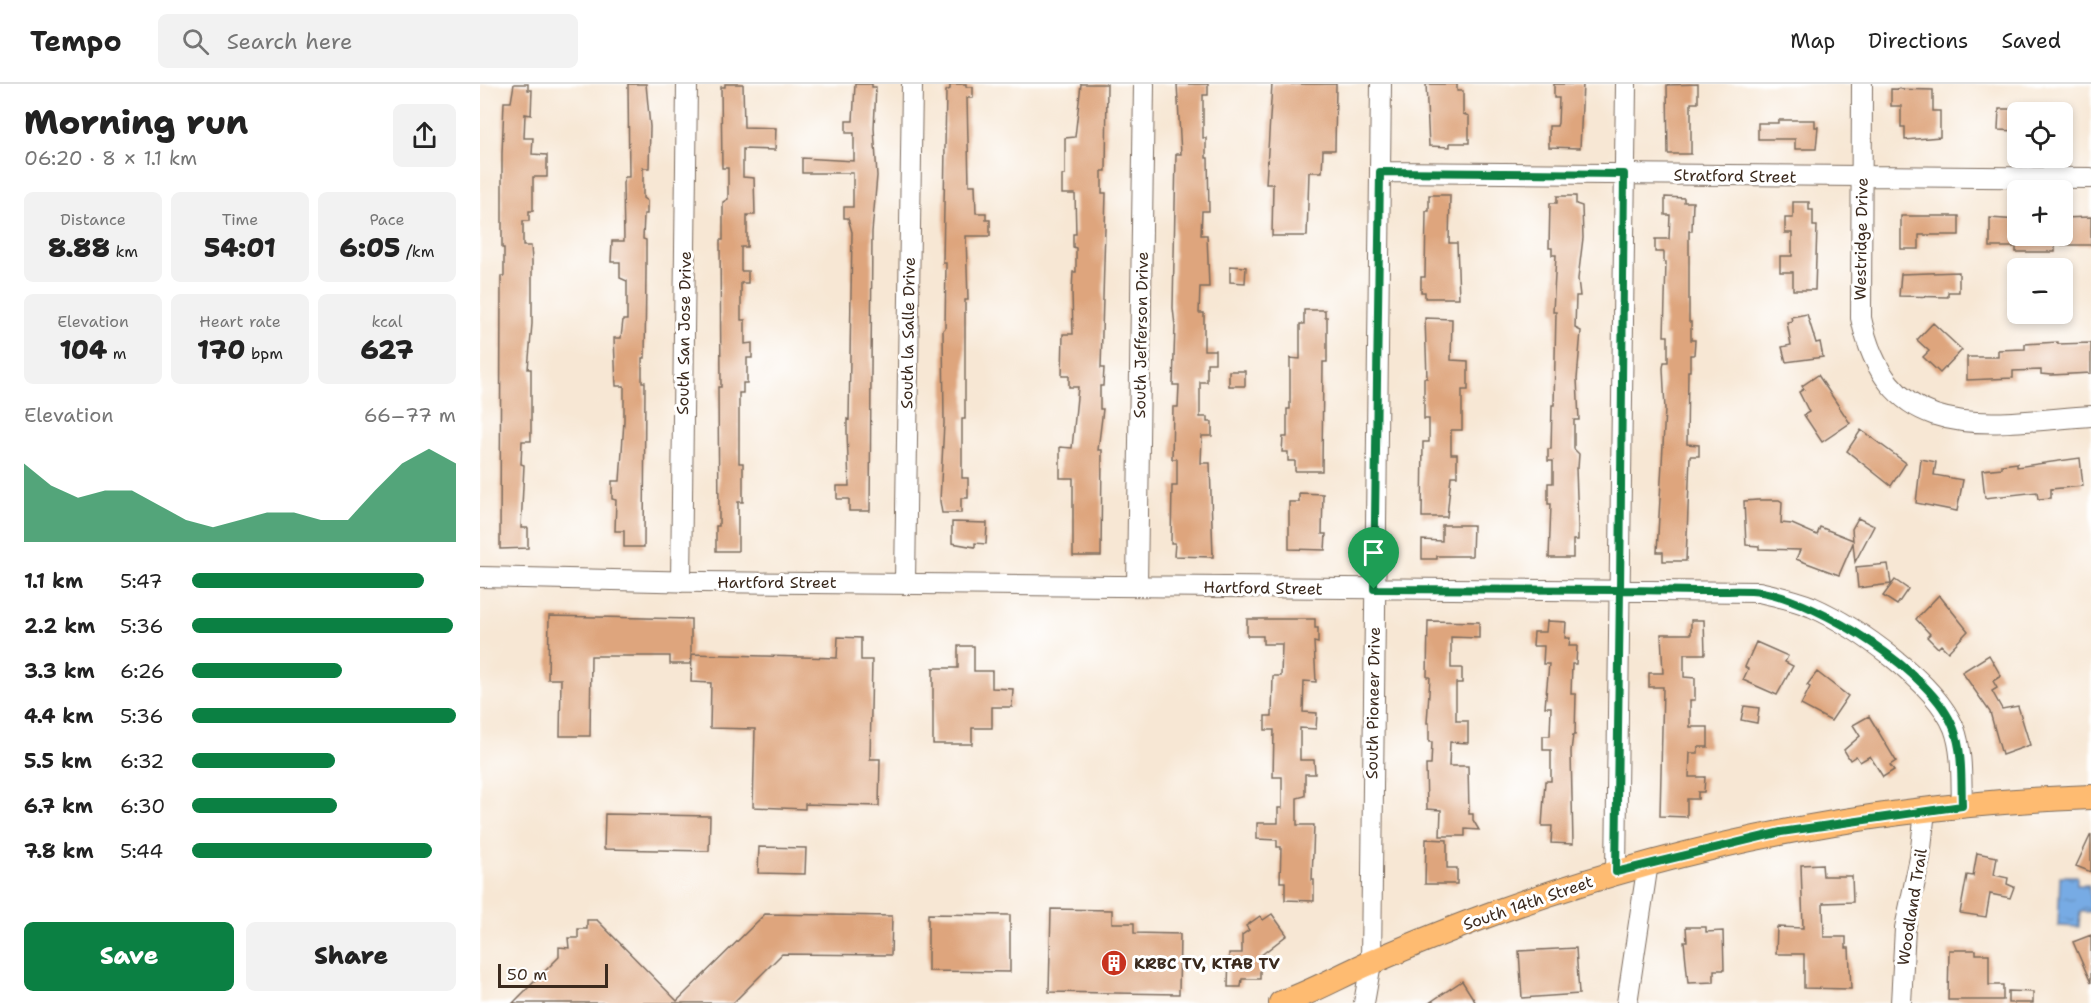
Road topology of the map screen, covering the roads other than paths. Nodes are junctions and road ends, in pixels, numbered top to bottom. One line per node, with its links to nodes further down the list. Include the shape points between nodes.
1 (687, 84): 13 (street, South San Jose Drive)
2 (912, 84): 14 (street, South la Salle Drive)
3 (1144, 84): 15 (street, South Jefferson Drive)
4 (1381, 84): 7 (street, South Pioneer Drive)
5 (1626, 84): 8 (street)
6 (1863, 84): 9 (street, Westridge Drive)
7 (1380, 172): 8 (street, Stratford Street); 16 (street, South Pioneer Drive)
8 (1624, 174): 9 (street, Stratford Street); 17 (street)
9 (1862, 178): 10 (street, Stratford Street); 11 (street, Westridge Drive, via 1861,318 1866,342 1892,387 1929,414 1965,423)
10 (2091, 178)
11 (2091, 416)
12 (480, 577): 13 (street, Hartford Street)
13 (681, 582): 14 (street, Hartford Street)
14 (905, 582): 15 (street, Hartford Street)
15 (1137, 586): 16 (street, Hartford Street)
16 (1374, 589): 17 (street, Hartford Street); 23 (street, South Pioneer Drive)
17 (1620, 590): 19 (street, Hartford Street, via 1759,592 1784,597 1833,618 1907,671 1940,704 1954,729 1961,763); 22 (street)
18 (2091, 797): 19 (main road, South 14th Street)
19 (1962, 806): 20 (main road, South 14th Street)
20 (1925, 810): 21 (main road, South 14th Street, via 1781,832); 27 (street, Woodland Trail, via 1920,858 1905,928)
21 (1648, 863): 22 (main road, South 14th Street); 26 (street)
22 (1616, 872): 23 (main road, South 14th Street, via 1500,910)
23 (1371, 963): 24 (main road, South 14th Street); 25 (street, South Pioneer Drive)
24 (1289, 1001)
25 (1364, 1003)
26 (1627, 1003)
27 (1901, 1003)

